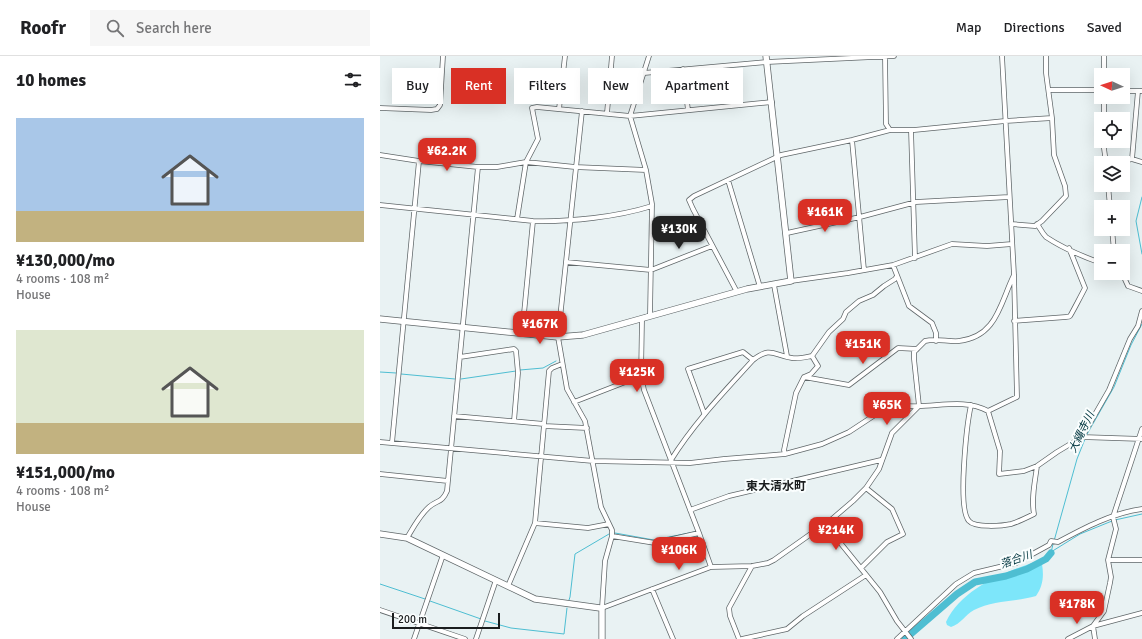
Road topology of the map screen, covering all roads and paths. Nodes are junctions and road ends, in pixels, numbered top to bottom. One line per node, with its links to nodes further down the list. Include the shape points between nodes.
1 (443, 56): 20 (street, via 440,105 437,109)
2 (564, 56): 21 (street)
3 (612, 56): 24 (street)
4 (649, 56): 14 (street)
5 (884, 56): 6 (street); 10 (street); 28 (street, via 886,124)
6 (894, 56)
7 (1002, 56): 27 (street)
8 (1046, 56): 15 (street)
9 (1104, 56): 12 (street)
10 (767, 59): 11 (street); 18 (street)
11 (691, 68)
12 (1104, 68)
13 (651, 72): 14 (street)
14 (644, 73): 25 (street)
15 (1049, 90): 16 (street); 26 (street)
16 (1094, 90)
17 (1140, 91): 33 (street)
18 (772, 102): 22 (street); 32 (street)
19 (687, 104): 22 (street)
20 (380, 108)
21 (559, 109): 23 (street); 35 (street, via 532,108 538,139)
22 (688, 110): 25 (street)
23 (582, 111): 24 (street); 38 (street)
24 (607, 113): 25 (street)
25 (630, 116): 39 (street)
26 (1052, 118): 27 (street); 52 (street, via 1054,155 1066,196)
27 (1005, 121): 29 (street); 41 (street)
28 (890, 130): 29 (street); 30 (street)
29 (911, 130): 42 (street)
30 (852, 140): 32 (street); 47 (street)
31 (380, 155): 34 (street)
32 (778, 157): 40 (street); 53 (street)
33 (1132, 159): 36 (street)
34 (419, 161): 37 (street); 45 (street)
35 (526, 162): 37 (street); 38 (street); 48 (street)
36 (1142, 162)
37 (478, 167): 46 (street)
38 (575, 167): 39 (street); 49 (street)
39 (646, 170): 44 (street)
40 (728, 180): 55 (street, via 689,200); 68 (street)
41 (1009, 197): 42 (street); 51 (street)
42 (913, 203): 47 (street); 57 (street)
43 (380, 205): 45 (street)
44 (652, 206): 49 (street, via 598,217); 61 (street)
45 (414, 209): 46 (street); 75 (street)
46 (474, 215): 48 (street); 76 (street)
47 (860, 217): 53 (street); 62 (street)
48 (517, 219): 50 (street)
49 (571, 219): 50 (street); 59 (street)
50 (534, 221): 77 (street)
51 (1011, 224): 52 (street); 54 (street)
52 (1037, 224): 56 (street, via 1046,236)
53 (787, 233): 66 (street)
54 (1012, 244): 57 (street, via 952,244); 63 (street)
55 (712, 246): 61 (street); 70 (street)
56 (1068, 248): 58 (street); 74 (street, via 1085,288 1071,314 1066,317)
57 (915, 258): 60 (street)
58 (1094, 261)
59 (566, 262): 61 (street); 78 (street)
60 (893, 265): 62 (street); 64 (street)
61 (651, 270): 73 (street, via 650,314)
62 (864, 270): 66 (street)
63 (1014, 275): 74 (street); 79 (street, via 992,324 986,331 965,340)
64 (897, 276): 79 (street, via 909,306 932,323); 82 (street, via 846,312)
65 (1125, 280): 69 (street, via 1128,286)
66 (791, 281): 67 (street)
67 (774, 285): 68 (street); 81 (street)
68 (760, 287): 70 (street)
69 (1142, 291)
70 (737, 292): 73 (street)
71 (1142, 311): 98 (street, via 1138,326)
72 (380, 319): 75 (street)
73 (642, 320): 78 (street, via 583,335); 86 (street)
74 (1014, 321): 91 (street, via 1017,397)
75 (403, 322): 76 (street); 101 (street)
76 (462, 328): 77 (street); 83 (street)
77 (522, 334): 78 (street)
78 (558, 337): 85 (street)
79 (936, 341): 80 (street, via 925,341)
80 (917, 349): 87 (street, via 898,348 849,385); 90 (street, via 914,352 914,359)
81 (787, 356): 82 (street); 84 (street, via 767,352)
82 (812, 356): 87 (street, via 818,366)
83 (460, 357): 93 (street); 94 (street, via 514,349 516,351 518,373)
84 (753, 360): 92 (street); 92 (street, via 743,352 688,369)
85 (562, 364): 88 (street, via 567,389); 95 (street, via 549,371)
86 (641, 376): 88 (street); 107 (street)
87 (804, 377): 103 (street, via 796,393)
88 (574, 402): 96 (street)
89 (971, 405): 90 (street); 91 (street); 108 (street, via 966,434 964,510 972,524 1011,524 1034,514 1032,505)
90 (919, 406): 103 (street, via 896,405 884,408 834,439); 105 (street, via 893,431)
91 (988, 411): 108 (street, via 1000,451 999,474)
92 (704, 413): 107 (street, via 683,441)
93 (454, 416): 94 (street); 102 (street)
94 (514, 421): 95 (street)
95 (544, 425): 96 (street); 104 (street)
96 (587, 428): 106 (street)
97 (1142, 429): 99 (street)
98 (1085, 437): 99 (street); 108 (street, via 1056,452)
99 (1141, 439): 114 (street)
100 (380, 442): 101 (street)
101 (392, 443): 102 (street)
102 (451, 448): 104 (street); 110 (street)
103 (785, 454): 107 (street)
104 (542, 457): 106 (street); 115 (street)
105 (882, 460): 111 (street); 113 (street, via 729,496)
106 (593, 461): 107 (street); 116 (street, via 601,507)
107 (672, 462): 113 (street)
108 (1037, 466)
109 (380, 474): 110 (street)
110 (448, 481): 121 (street, via 444,499 430,506 418,519)
111 (866, 488): 117 (street); 127 (street, via 892,509 903,534 887,542)
112 (1142, 509): 114 (street)
113 (690, 510): 118 (street)
114 (1113, 517): 123 (street, via 1116,529); 137 (street, via 1054,542 1051,541 1049,545 1016,563 974,573 956,584)
115 (535, 523): 116 (street, via 588,528); 130 (street)
116 (609, 524): 120 (street)
117 (825, 524): 125 (street, via 774,560); 127 (street)
118 (699, 533): 120 (street, via 655,542); 126 (street)
119 (380, 534): 121 (street)
120 (612, 536): 132 (street, via 605,561)
121 (407, 538): 122 (street)
122 (443, 555): 129 (street); 135 (street)
123 (1108, 560): 124 (street); 136 (street, via 1111,577 1104,611)
124 (1142, 560)
125 (752, 566): 126 (street); 143 (street, via 729,608)
126 (711, 567): 131 (street)
127 (860, 568): 128 (street)
128 (866, 575): 137 (street); 143 (street, via 787,629)
129 (496, 580): 130 (street); 140 (street)
130 (508, 586): 132 (street, via 540,600)
131 (652, 589): 132 (street); 142 (street)
132 (602, 608): 141 (street)
133 (380, 610): 135 (street)
134 (1142, 613): 136 (street)
135 (419, 623): 138 (street); 139 (street)
136 (1093, 626): 146 (street); 147 (street)
137 (905, 632): 144 (street); 145 (street)
138 (414, 639)
139 (465, 639)
140 (476, 639)
141 (602, 639)
142 (673, 639)
143 (740, 639)
144 (897, 639)
145 (911, 639)
146 (1068, 639)
147 (1095, 639)

